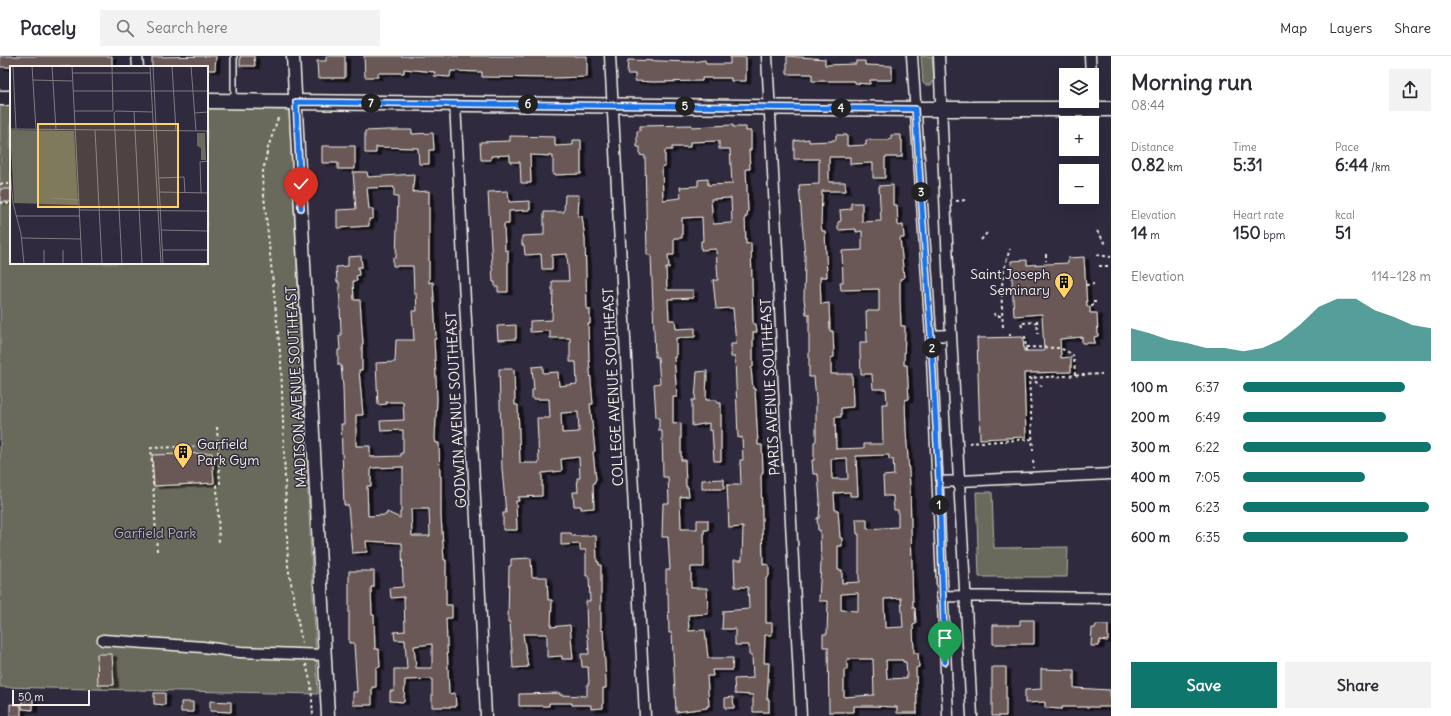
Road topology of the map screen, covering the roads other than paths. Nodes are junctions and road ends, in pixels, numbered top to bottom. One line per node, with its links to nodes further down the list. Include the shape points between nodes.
1 (137, 56): 9 (street)
2 (234, 56): 12 (lane)
3 (293, 56): 13 (street, MADISON AVENUE SOUTHEAST)
4 (610, 56): 15 (street, COLLEGE AVENUE SOUTHEAST)
5 (767, 56): 16 (street, PARIS AVENUE SOUTHEAST)
6 (912, 56): 18 (street)
7 (939, 56): 17 (street)
8 (1090, 56): 10 (street)
9 (138, 66)
10 (1091, 68)
11 (208, 101): 12 (main road)
12 (234, 102): 13 (main road)
13 (296, 102): 14 (main road); 30 (street, MADISON AVENUE SOUTHEAST)
14 (454, 103): 15 (main road); 32 (street, GODWIN AVENUE SOUTHEAST)
15 (611, 105): 16 (main road); 33 (street, COLLEGE AVENUE SOUTHEAST)
16 (770, 107): 18 (main road); 34 (street, PARIS AVENUE SOUTHEAST)
17 (942, 108): 18 (main road); 19 (main road); 21 (street)
18 (915, 109): 22 (street)
19 (1094, 109): 20 (main road)
20 (1111, 109)
21 (951, 335): 22 (street); 25 (street)
22 (931, 336): 24 (street)
23 (1111, 474): 25 (street)
24 (939, 482): 25 (street); 26 (street)
25 (959, 482): 27 (street)
26 (942, 596): 27 (street); 35 (street)
27 (966, 596): 28 (street); 36 (street)
28 (1111, 598)
29 (103, 640): 30 (street, via 240,652)
30 (325, 656): 31 (street, MADISON AVENUE SOUTHEAST)
31 (328, 716)
32 (486, 716)
33 (646, 716)
34 (801, 716)
35 (948, 716)
36 (972, 716)

